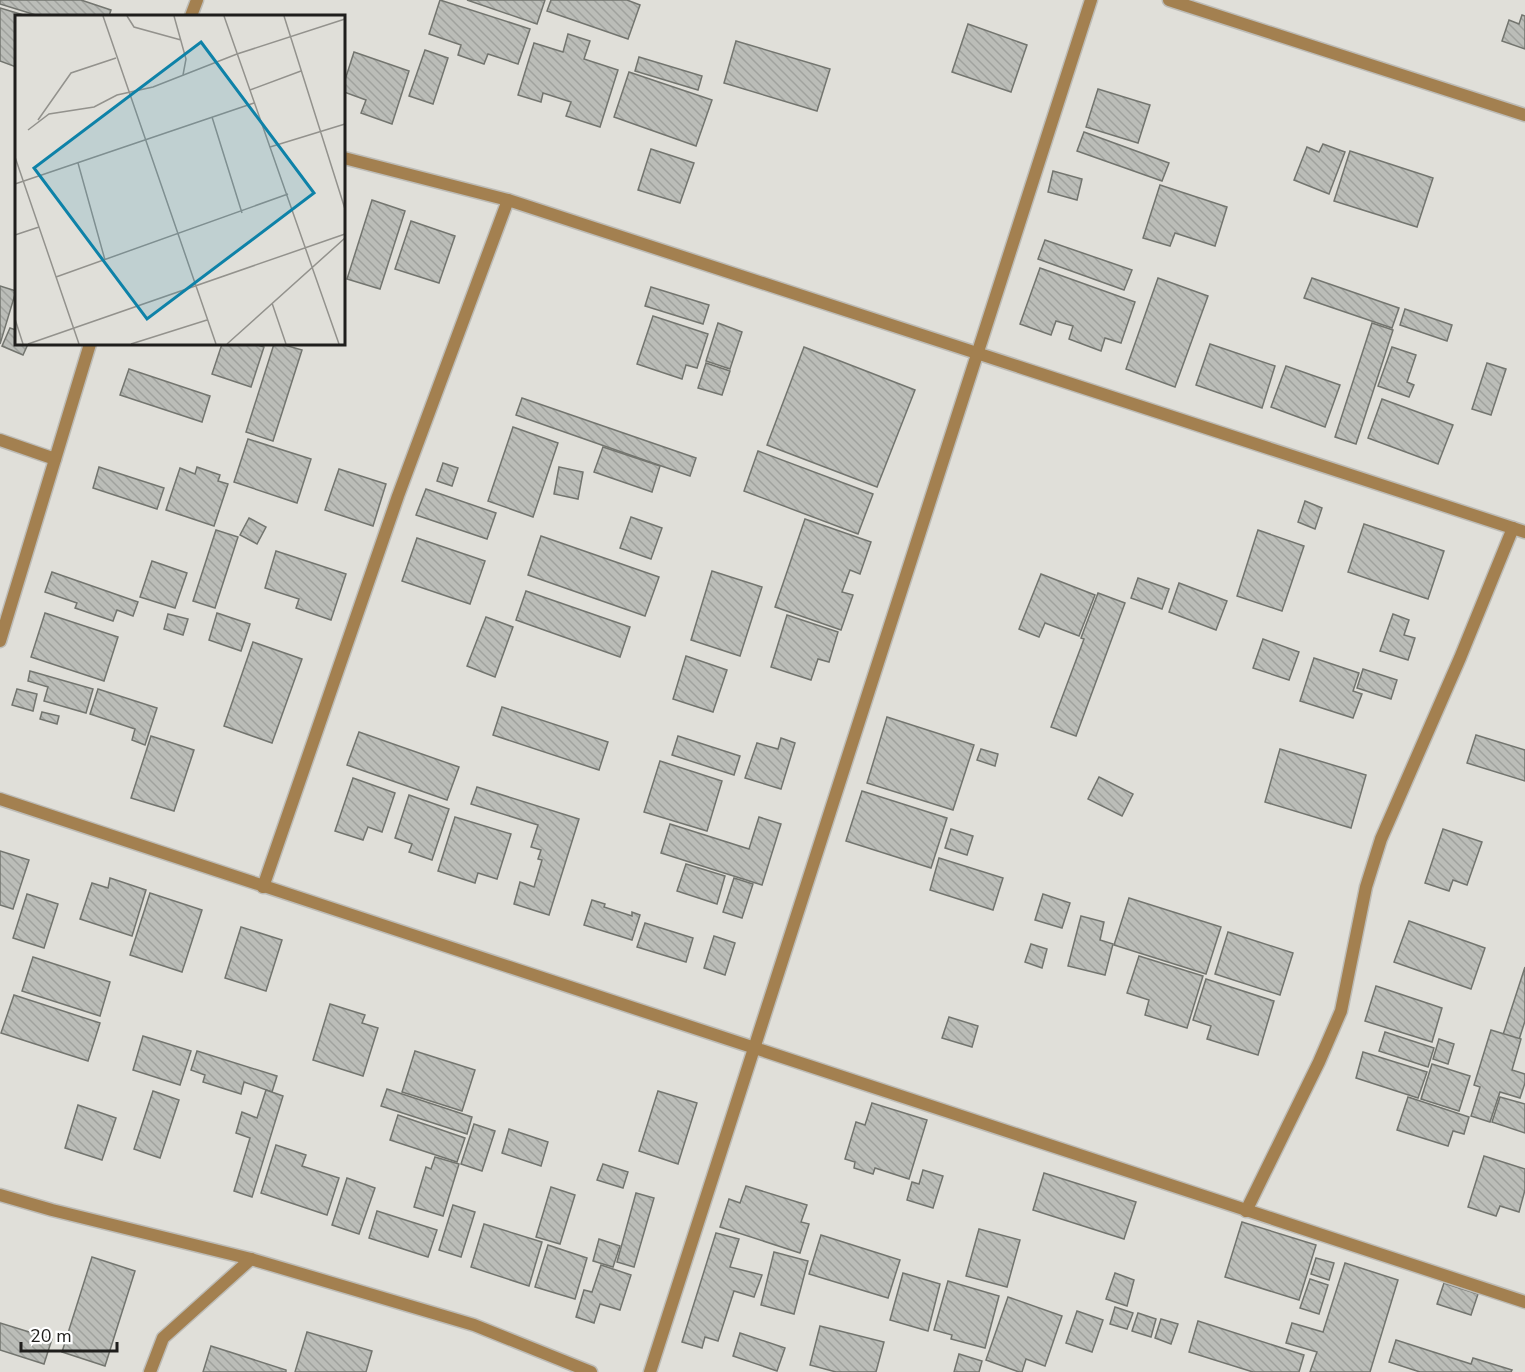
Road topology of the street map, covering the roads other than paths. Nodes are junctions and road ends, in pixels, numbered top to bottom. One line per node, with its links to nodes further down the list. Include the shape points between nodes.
1 (197, 0): 4 (street)
2 (1091, 0): 9 (street)
3 (1169, 0): 5 (street)
4 (191, 15)
5 (1525, 115)
6 (345, 158): 7 (street)
7 (508, 200): 9 (street); 15 (street, via 398,496)
8 (90, 345): 11 (street)
9 (979, 354): 12 (street); 16 (street)
10 (0, 440): 11 (street)
11 (56, 459): 13 (street)
12 (1519, 530): 18 (street, via 1381,839 1366,887 1341,1011)
13 (0, 641)
14 (0, 800): 15 (street)
15 (263, 887): 16 (street)
16 (754, 1048): 18 (street); 23 (street)
17 (0, 1195): 19 (street)
18 (1246, 1210): 20 (street)
19 (251, 1259): 21 (street, via 163,1338); 22 (street, via 474,1325)
20 (1525, 1302)
21 (150, 1372)
22 (591, 1372)
23 (650, 1372)

